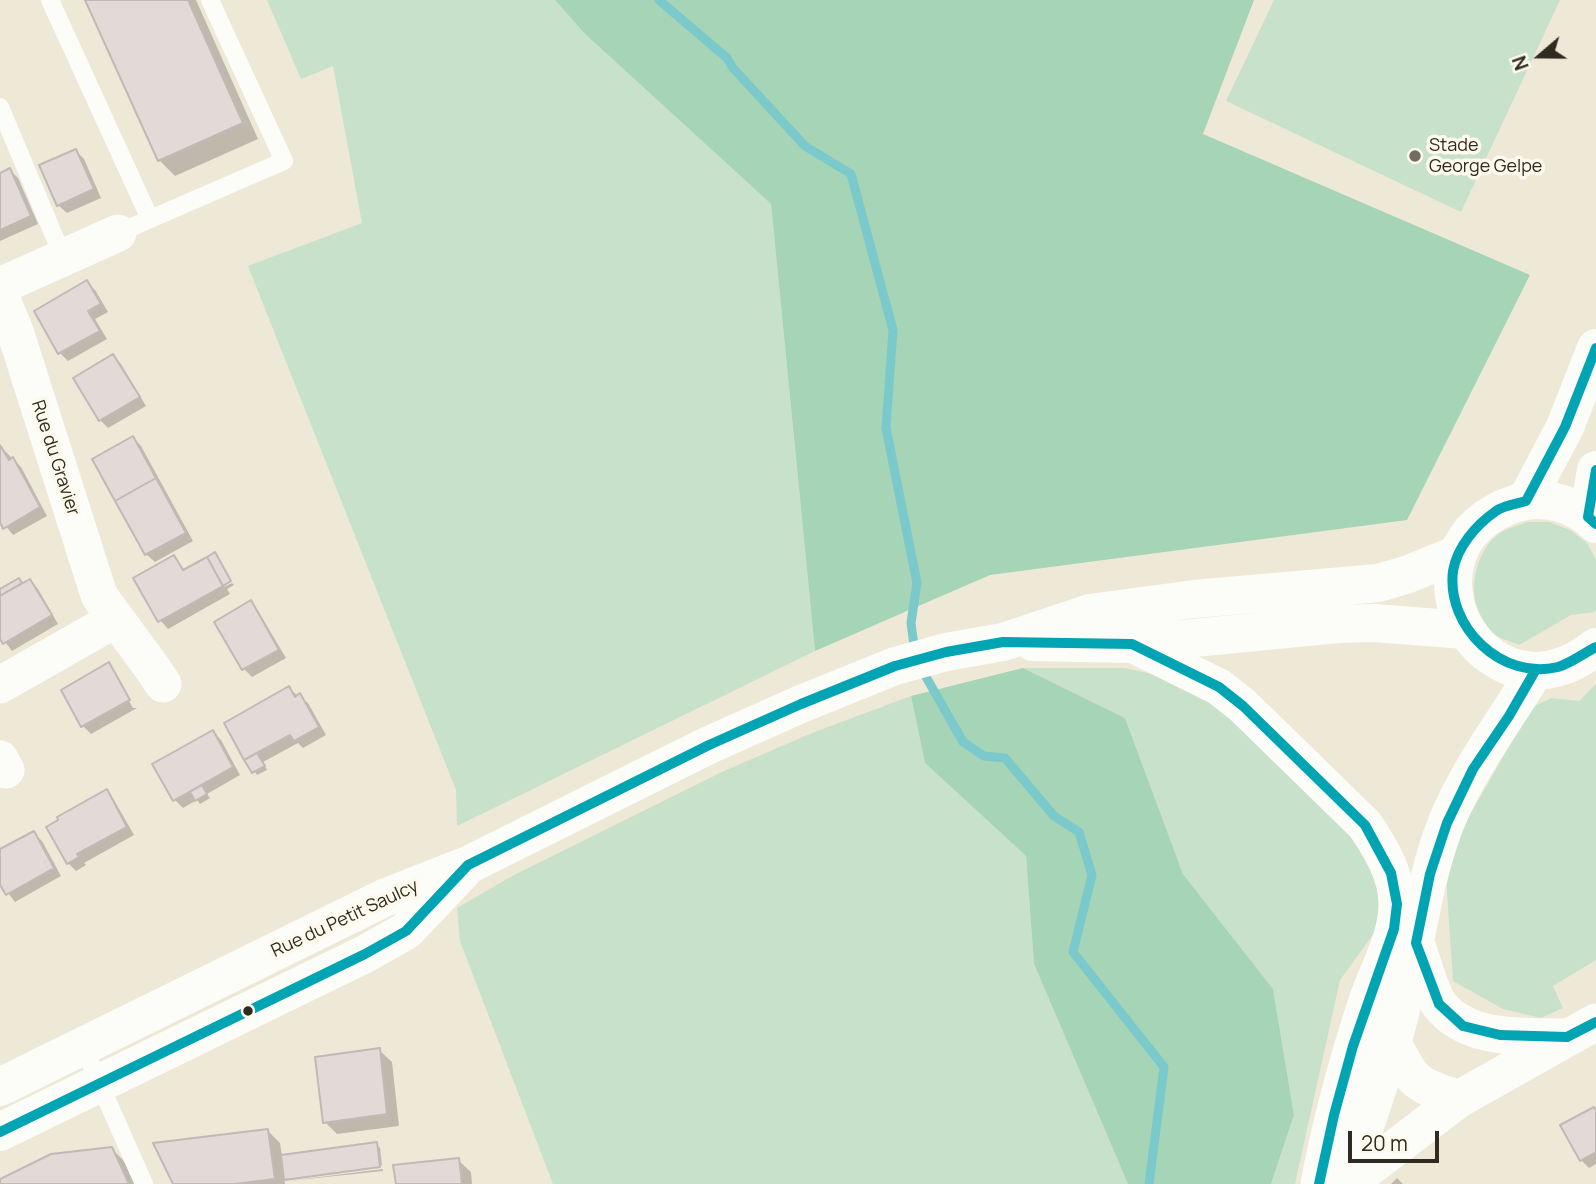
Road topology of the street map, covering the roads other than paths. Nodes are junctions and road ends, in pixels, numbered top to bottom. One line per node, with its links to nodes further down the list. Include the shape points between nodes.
1 (51, 0): 4 (lane)
2 (210, 0): 4 (lane, via 284,161)
3 (0, 107): 5 (lane)
4 (134, 226): 5 (street)
5 (63, 257): 6 (street)
6 (0, 286)
7 (0, 295): 13 (street, Rue du Gravier, via 99,595)
8 (1596, 348): 10 (main road, via 1565,427)
9 (1596, 470): 11 (main road)
10 (1526, 501): 11 (main road, via 1570,506); 12 (main road, via 1497,510 1474,528)
11 (1592, 520)
12 (1458, 554): 14 (main road, via 1452,580 1455,606); 15 (main road, via 1378,583 1090,612)
13 (116, 619): 19 (street, Rue du Gravier); 20 (street)
14 (1465, 630): 16 (main road, via 1338,624); 18 (main road, via 1495,659)
15 (1003, 642): 16 (main road); 21 (main road, via 895,666 801,704)
16 (1132, 644): 25 (street, via 1219,687 1350,808 1379,846 1397,902 1394,930 1367,1001)
17 (1596, 648): 18 (main road, via 1557,669)
18 (1535, 671): 22 (street, via 1473,769 1447,823 1430,874)
19 (163, 684)
20 (0, 685)
21 (468, 865): 26 (main road, Rue du Petit Saulcy, via 384,898); 27 (main road, Rue du Petit Saulcy, via 406,931)
22 (1416, 943): 23 (street, via 1439,1004); 25 (street)
23 (1463, 1026): 24 (street, via 1500,1035); 25 (street, via 1430,1017)
24 (1581, 1030): 29 (street)
25 (1376, 1036): 29 (street, via 1422,1086); 32 (street, via 1325,1153); 33 (street)
26 (83, 1046): 27 (lane); 28 (main road, Rue du Petit Saulcy)
27 (100, 1085): 30 (main road, Rue du Petit Saulcy); 31 (lane)
28 (0, 1087)
29 (1459, 1099): 33 (street)
30 (0, 1132)
31 (144, 1184)
32 (1320, 1184)
33 (1347, 1184)

